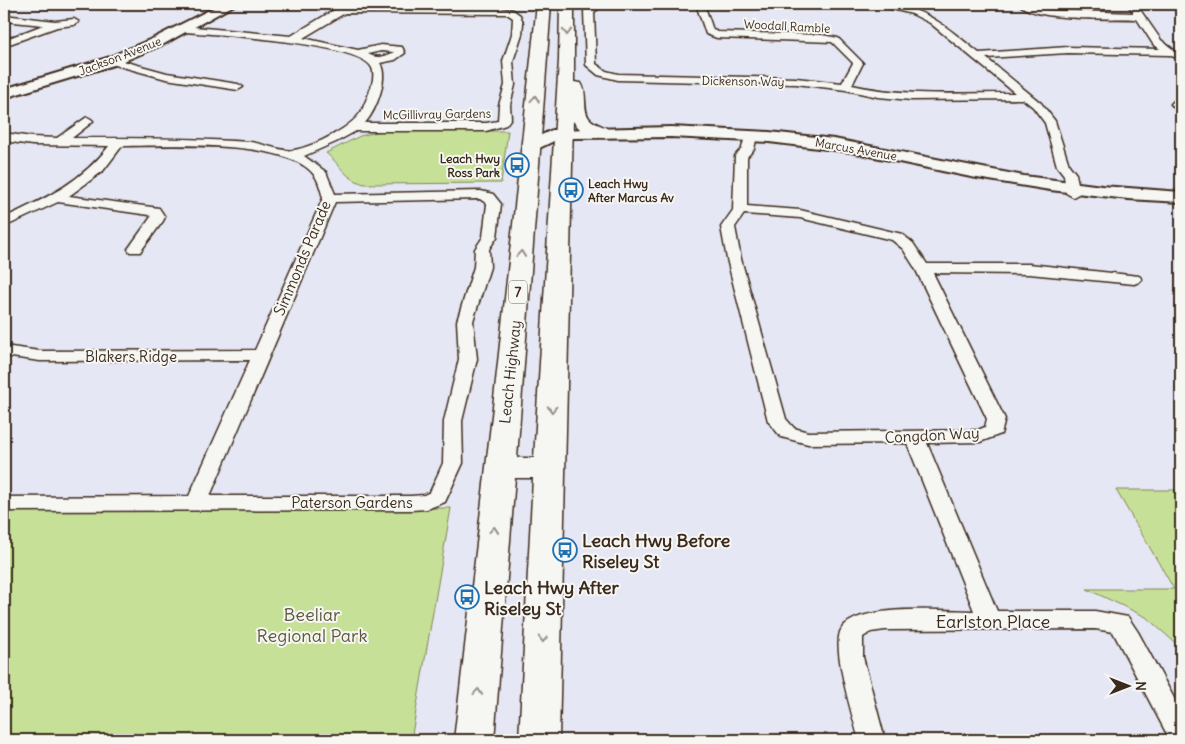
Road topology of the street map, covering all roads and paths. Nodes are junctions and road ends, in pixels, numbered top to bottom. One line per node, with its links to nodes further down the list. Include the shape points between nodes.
1 (230, 4): 14 (street, Jackson Avenue)
2 (544, 4): 38 (highway, Leach Highway / 7, one-way to 2)
3 (567, 4): 21 (highway, one-way to 21)
4 (600, 4): 25 (street, Dickenson Way, via 589,11 591,65 602,73 642,79 796,82)
5 (700, 4): 25 (street, Woodall Ramble, via 709,32 717,35 835,40 858,63)
6 (883, 4): 9 (street)
7 (1024, 4): 10 (street, via 1047,13)
8 (1133, 4): 10 (street)
9 (901, 5): 19 (street, via 933,21)
10 (1141, 16): 17 (street, via 1157,42)
11 (4, 18): 13 (street)
12 (74, 22): 13 (street)
13 (55, 24): 16 (street)
14 (183, 29): 15 (street); 22 (street, Jackson Avenue)
15 (291, 40): 18 (street); 31 (street, McGillivray Gardens, via 345,10 501,11 517,16 519,32 508,62 510,84 504,100 506,118 502,123 486,127)
16 (4, 43)
17 (1168, 50): 19 (street); 20 (street)
18 (360, 53): 23 (street); 23 (street, via 391,48 400,52 391,58)
19 (974, 54): 26 (street)
20 (1181, 58)
21 (567, 60): 32 (highway, via 574,72 579,118 590,129); 35 (highway)
22 (112, 61): 24 (street, via 166,76); 27 (street, Jackson Avenue)
23 (373, 62): 31 (street, via 380,77 364,117)
24 (238, 87)
25 (846, 87): 26 (street, Dickenson Way, via 911,97)
26 (1021, 93): 40 (street, via 1051,123 1063,166 1070,174)
27 (4, 94)
28 (1181, 100): 29 (street, via 1178,104)
29 (1181, 108)
30 (87, 121): 36 (street)
31 (354, 127): 39 (street)
32 (604, 133): 33 (street, Marcus Avenue); 35 (street, Marcus Avenue)
33 (743, 137): 35 (street, Marcus Avenue); 40 (street, Marcus Avenue, via 836,145); 45 (street, Congdon Way, via 748,149 742,156)
34 (4, 138): 36 (street, Simmonds Parade)
35 (562, 141): 38 (street, Marcus Avenue, via 552,135); 50 (highway)
36 (59, 142): 37 (street, Simmonds Parade)
37 (118, 143): 39 (street, Simmonds Parade, via 237,144); 42 (street, via 98,168)
38 (531, 147): 53 (highway, Leach Highway / 7, one-way to 38)
39 (294, 155): 43 (street, Simmonds Parade, via 321,175)
40 (1065, 189): 41 (street, Marcus Avenue); 44 (street, Marcus Avenue)
41 (1181, 197)
42 (54, 198): 46 (street); 47 (street, via 154,212 158,217 156,223)
43 (330, 198): 52 (street, Simmonds Parade); 57 (street, Paterson Gardens, via 481,195 494,204 490,237 482,249 482,267 465,321 468,359 453,421 453,463 438,497 427,502)
44 (1181, 201)
45 (740, 210): 48 (street, Congdon Way, via 800,214 897,238 908,246); 54 (street, Congdon Way, via 728,227 776,420 788,433 808,438)
46 (4, 223)
47 (135, 249)
48 (924, 268): 49 (street, via 1029,269); 54 (street, Congdon Way, via 996,419 994,430 980,436)
49 (1134, 279)
50 (556, 290): 53 (highway, via 543,305 534,393 522,396); 56 (highway, one-way to 56)
51 (4, 351): 52 (street, Blakers Ridge, via 40,356)
52 (260, 355): 57 (street, Simmonds Parade)
53 (509, 390): 55 (highway, Leach Highway / 7)
54 (915, 438): 59 (street)
55 (500, 468): 56 (highway); 61 (highway, Leach Highway / 7, one-way to 55)
56 (550, 468): 62 (highway, one-way to 62)
57 (197, 502): 58 (street, Paterson Gardens)
58 (4, 504)
59 (989, 620): 60 (street, Earlston Place, via 1096,620 1120,624); 63 (street, Earlston Place, via 878,622 858,626 851,634 851,656)
60 (1181, 736)
61 (474, 740)
62 (539, 740)
63 (872, 740)

